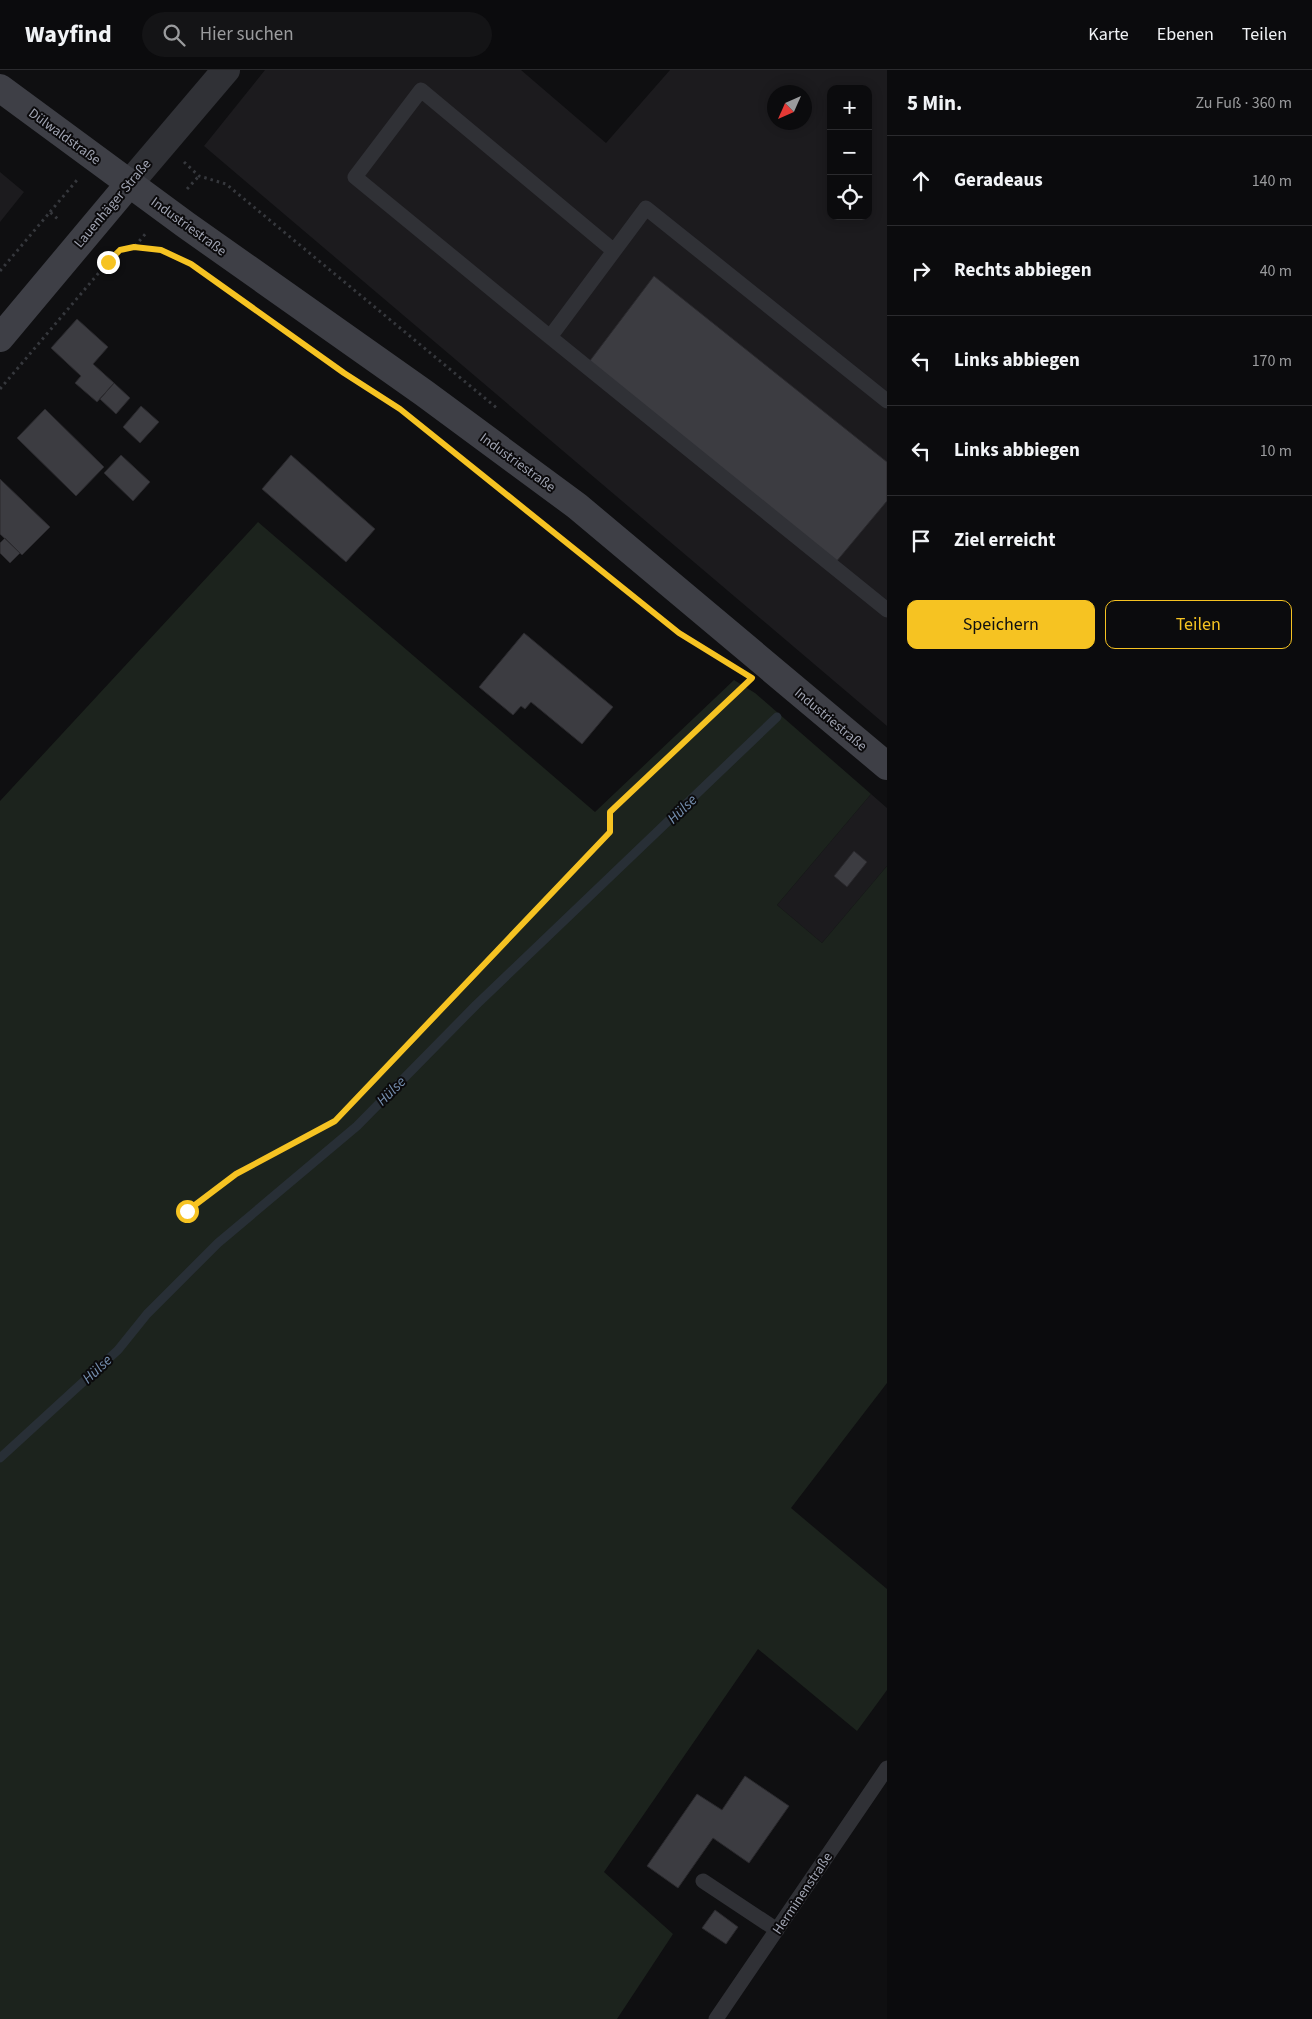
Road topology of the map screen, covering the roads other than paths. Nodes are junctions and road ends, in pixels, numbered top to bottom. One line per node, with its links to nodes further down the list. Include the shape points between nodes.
1 (226, 70): 3 (street, Lauenhäger Straße)
2 (0, 88): 3 (street, Dülwaldstraße)
3 (129, 184): 6 (street, Lauenhäger Straße); 9 (street, Industriestraße, via 577,506)
4 (614, 251): 5 (lane); 5 (lane, via 421,90 355,177); 7 (lane, via 646,208)
5 (550, 336): 8 (lane)
6 (0, 338)
7 (887, 401)
8 (887, 610)
9 (887, 766)
10 (887, 1768): 12 (lane, Herminenstraße)
11 (703, 1881): 12 (lane)
12 (777, 1930): 13 (lane, Herminenstraße)
13 (716, 2019)

